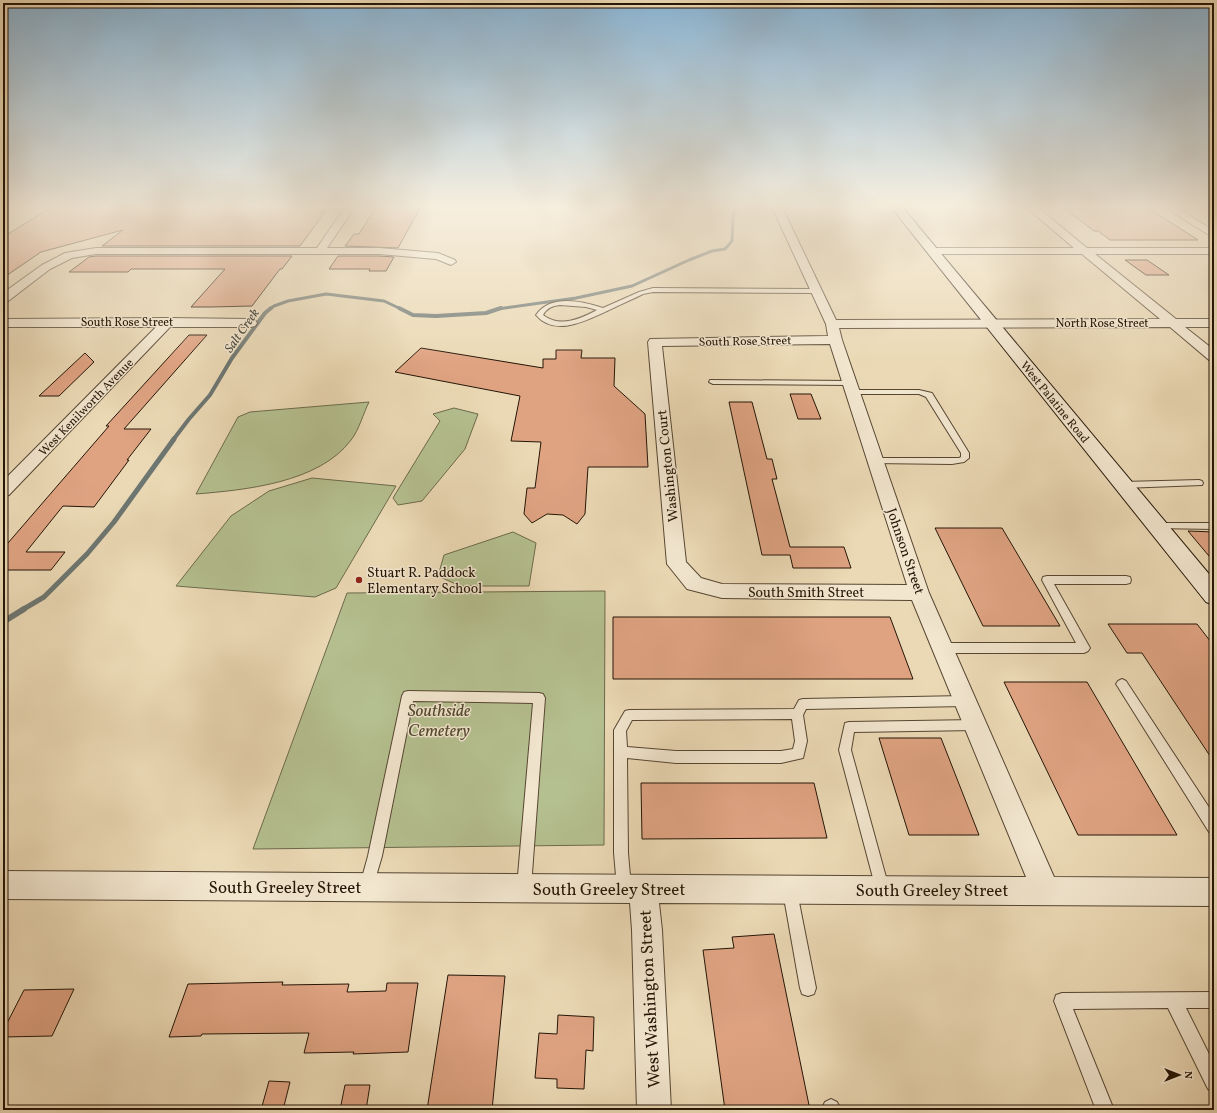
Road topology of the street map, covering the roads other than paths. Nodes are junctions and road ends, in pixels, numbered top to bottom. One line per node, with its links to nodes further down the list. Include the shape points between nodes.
1 (60, 259): 8 (street, via 46,266)
2 (444, 259): 6 (street)
3 (801, 259): 7 (street, Johnson Street)
4 (938, 259): 15 (main road, West Palatine Road)
5 (1095, 259): 13 (street)
6 (451, 262)
7 (816, 291): 9 (lane, via 653,290); 16 (street, Johnson Street)
8 (3, 299)
9 (603, 310): 9 (lane, via 587,305 560,303 550,305 539,315 545,321 573,323)
10 (3, 322): 11 (street, South Rose Street)
11 (168, 322): 12 (street, South Rose Street); 24 (street, West Kenilworth Avenue)
12 (251, 323)
13 (1172, 323): 14 (street, North Rose Street); 15 (street, North Rose Street); 18 (street)
14 (1214, 323)
15 (991, 324): 16 (street, South Rose Street); 23 (main road, West Palatine Road)
16 (834, 332): 17 (street, South Rose Street); 20 (street, Johnson Street)
17 (655, 342): 28 (street, Washington Court, via 677,564)
18 (1214, 357)
19 (713, 382): 20 (lane)
20 (851, 388): 21 (street, Johnson Street); 21 (lane, via 919,392 929,395 966,453 965,458 952,461)
21 (875, 461): 29 (street, Johnson Street)
22 (1200, 483): 23 (lane)
23 (1123, 485): 25 (main road, West Palatine Road)
24 (3, 491)
25 (1157, 526): 26 (lane); 30 (main road, West Palatine Road)
26 (1214, 526)
27 (1126, 580): 31 (lane, via 1046,580 1084,648)
28 (694, 584): 29 (street, South Smith Street, via 722,591)
29 (919, 593): 31 (street, Johnson Street)
30 (1213, 594)
31 (943, 648): 33 (street, Johnson Street)
32 (1122, 684): 37 (lane)
33 (965, 701): 34 (lane, via 803,704); 35 (street, Johnson Street)
34 (797, 714): 36 (lane, via 628,715 620,730); 36 (lane, via 801,741 798,754 781,757 676,757)
35 (976, 725): 43 (lane, via 849,727 845,750); 44 (street, Johnson Street)
36 (620, 752): 41 (lane, via 621,853)
37 (1214, 827)
38 (3, 885): 39 (street, South Greeley Street)
39 (366, 887): 40 (street, South Greeley Street); 40 (lane, via 375,856 408,696 539,698)
40 (524, 888): 41 (street, South Greeley Street)
41 (633, 889): 42 (street, South Greeley Street); 50 (street, West Washington Street, via 647,930)
42 (789, 890): 43 (street, South Greeley Street); 46 (lane)
43 (882, 890): 44 (street, South Greeley Street)
44 (1046, 891): 45 (street, South Greeley Street)
45 (1214, 892)
46 (808, 988)
47 (1173, 1000): 48 (lane); 49 (lane); 51 (lane, via 1062,1001)
48 (1214, 1000)
49 (1214, 1083)
50 (654, 1110)
51 (1105, 1110)

